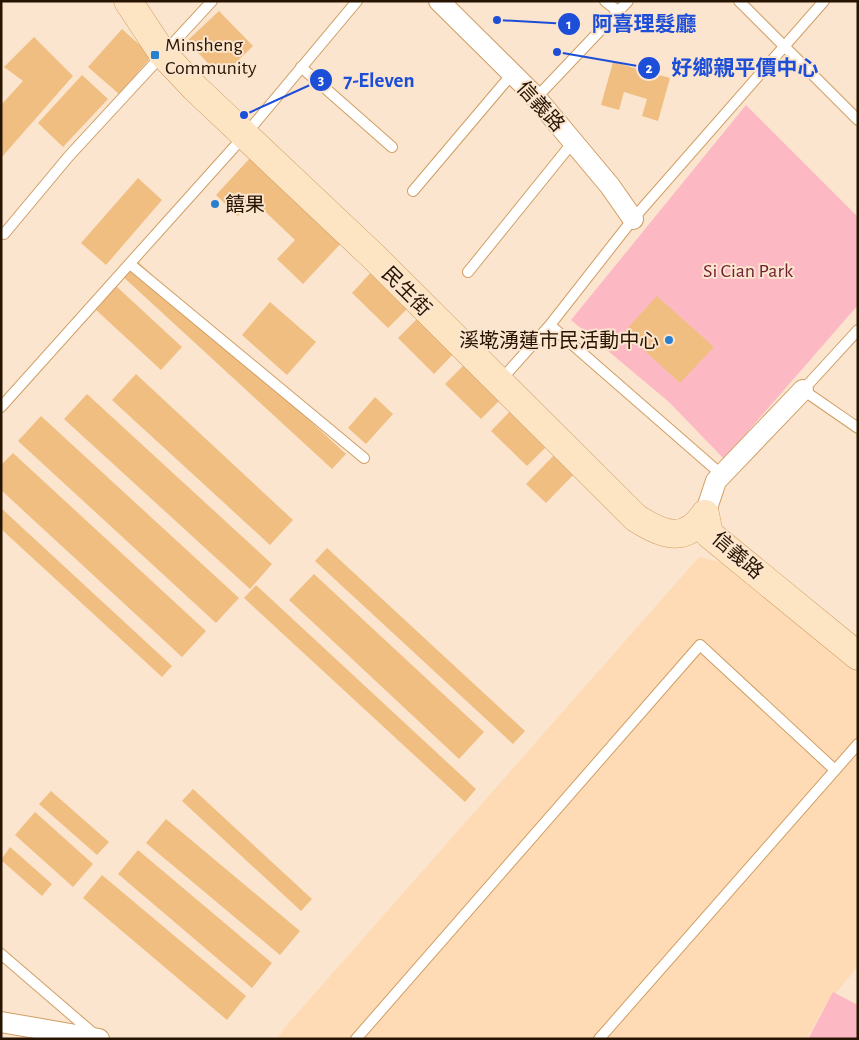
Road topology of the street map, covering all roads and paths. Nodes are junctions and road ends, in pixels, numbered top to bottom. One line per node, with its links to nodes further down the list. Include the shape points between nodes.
1 (128, 1): 11 (street, 民生街)
2 (212, 1): 11 (lane)
3 (357, 1): 12 (lane)
4 (439, 1): 13 (street, 信義路)
5 (605, 1): 9 (lane)
6 (628, 1): 9 (lane)
7 (739, 1): 10 (lane)
8 (824, 1): 10 (lane)
9 (619, 12): 14 (lane)
10 (784, 45): 15 (lane); 20 (lane)
11 (163, 54): 16 (street, 民生街); 21 (lane, via 69,156)
12 (301, 68): 16 (lane); 18 (lane)
13 (512, 74): 14 (street, 信義路); 19 (lane)
14 (536, 98): 17 (street, 信義路)
15 (858, 120)
16 (245, 135): 22 (lane); 26 (street, 民生街)
17 (573, 142): 20 (street, 信義路); 23 (lane)
18 (392, 147)
19 (414, 191)
20 (633, 219): 24 (lane)
21 (4, 234)
22 (130, 264): 28 (lane); 30 (lane)
23 (468, 272)
24 (550, 325): 26 (lane); 31 (lane)
25 (858, 330): 27 (lane)
26 (499, 382): 32 (street, 民生街, via 636,518 657,531 673,535 688,530)
27 (804, 390): 29 (lane); 31 (street, 信義路)
28 (1, 407)
29 (858, 428)
30 (364, 458)
31 (722, 475): 32 (street, 信義路, via 716,481)
32 (705, 514): 33 (street, 信義路, via 709,534)
33 (858, 656)
34 (858, 744): 35 (lane)
35 (835, 770): 40 (lane, via 700,645); 41 (lane)
36 (1, 954): 39 (lane)
37 (1, 1022): 38 (street)
38 (46, 1035): 39 (street)
39 (99, 1038)
40 (356, 1039)
41 (600, 1039)

